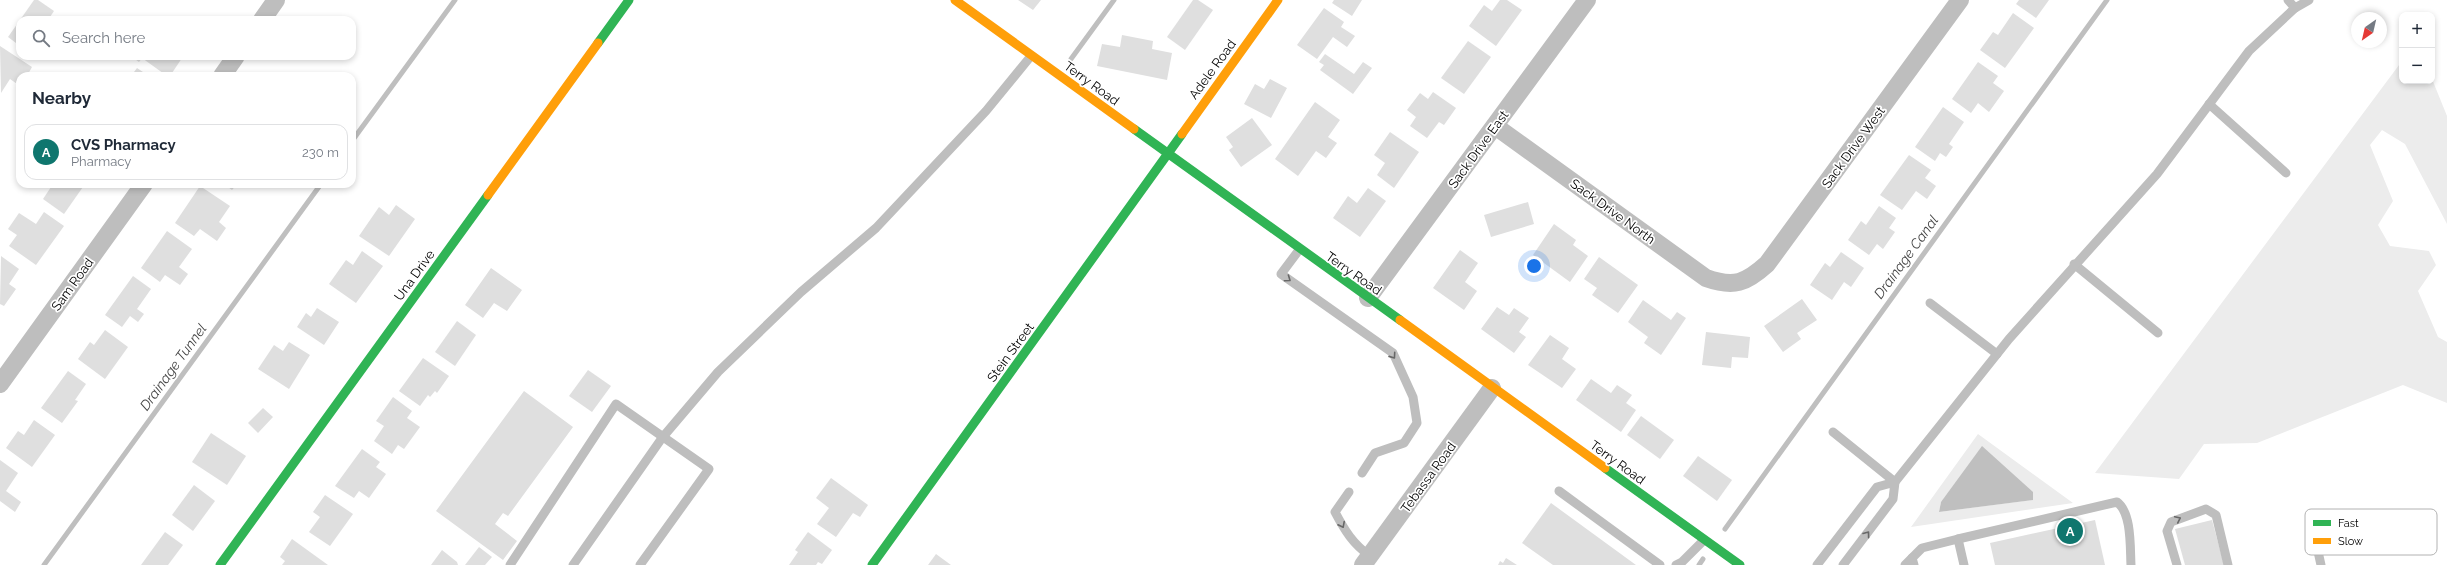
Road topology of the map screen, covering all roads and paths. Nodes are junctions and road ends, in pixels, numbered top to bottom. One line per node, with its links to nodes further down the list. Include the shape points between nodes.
1 (276, 0): 10 (street)
2 (629, 0): 40 (street, Una Drive)
3 (955, 0): 11 (street, Terry Road)
4 (1278, 0): 16 (street, Adele Road)
5 (1587, 0): 15 (street, Sack Drive East)
6 (1960, 0): 21 (street, Sack Drive West, via 1767,264 1752,278)
7 (2288, 0): 9 (lane)
8 (2308, 0): 9 (lane)
9 (2295, 8): 14 (lane, via 2249,51)
10 (265, 16)
11 (1031, 56): 16 (street, Terry Road); 29 (lane, via 986,111 876,228 756,334 718,372)
12 (233, 60): 13 (street)
13 (225, 72)
14 (2209, 104): 17 (lane); 20 (lane, via 2157,174)
15 (1495, 126): 21 (street, Sack Drive North, via 1706,278 1720,283); 22 (street, Sack Drive East)
16 (1167, 153): 19 (street, Terry Road); 44 (street, Stein Street, via 1158,170)
17 (2286, 173)
18 (141, 188): 26 (street, Sam Road)
19 (1299, 250): 22 (street, Terry Road); 30 (lane, one-way to 30, via 1281,274 1393,353 1413,398 1417,423 1404,443 1375,453)
20 (2074, 264): 24 (lane); 25 (lane)
21 (1736, 283)
22 (1368, 298): 27 (street, Terry Road)
23 (1930, 303): 25 (lane)
24 (2158, 333)
25 (1997, 354): 31 (lane)
26 (0, 384)
27 (1492, 388): 35 (street, Terry Road); 37 (street, Tebassa Road)
28 (1833, 432): 31 (lane)
29 (662, 438): 41 (lane, via 616,404); 42 (lane); 43 (lane, via 709,469)
30 (1362, 473)
31 (1895, 482): 47 (lane, via 1878,487); 48 (lane, one-way to 31, via 1893,499)
32 (1559, 491): 45 (lane)
33 (1349, 492): 37 (lane, one-way to 37, via 1335,512 1346,533)
34 (1958, 538): 38 (lane, via 1922,548); 50 (lane); 51 (lane, via 2117,502 2122,506 2130,536)
35 (1704, 540): 39 (street, Terry Road); 46 (lane)
36 (2319, 555): 54 (lane)
37 (1366, 560)
38 (1913, 561): 49 (lane)
39 (1734, 563)
40 (220, 565)
41 (510, 565)
42 (573, 565)
43 (640, 565)
44 (872, 565)
45 (1660, 565)
46 (1676, 565)
47 (1817, 565)
48 (1843, 565)
49 (1905, 565)
50 (1964, 565)
51 (2132, 565)
52 (2176, 565): 53 (lane, one-way to 53, via 2167,531 2171,522 2206,509 2216,515)
53 (2228, 565)
54 (2321, 565)

